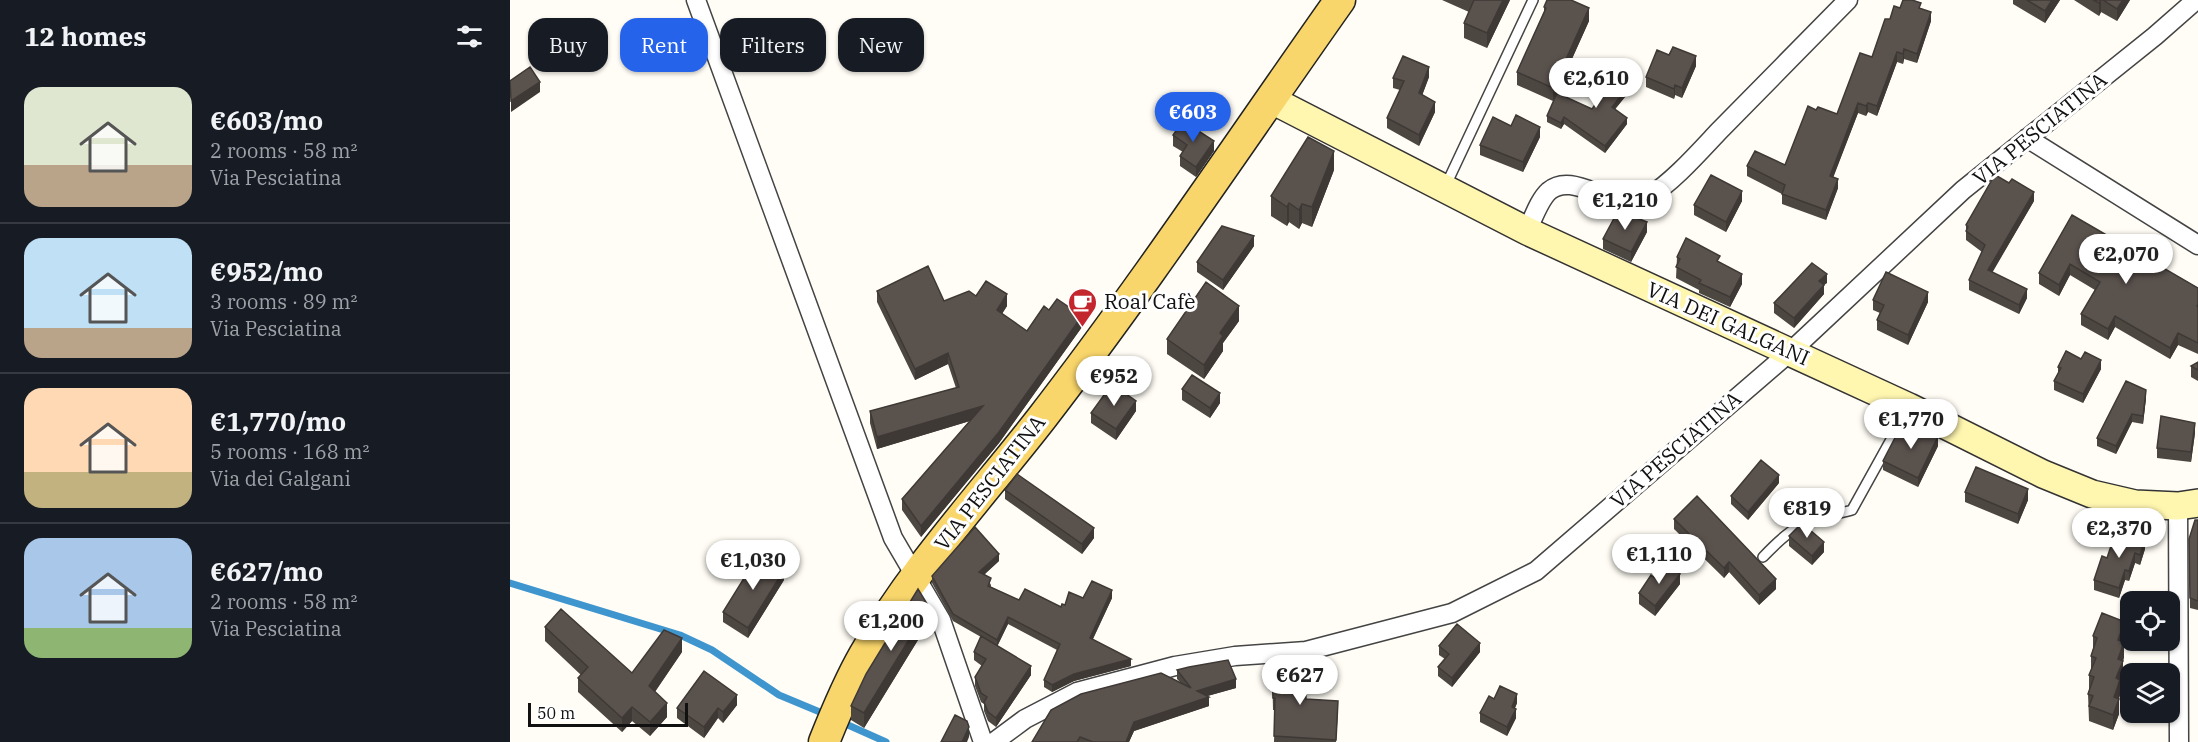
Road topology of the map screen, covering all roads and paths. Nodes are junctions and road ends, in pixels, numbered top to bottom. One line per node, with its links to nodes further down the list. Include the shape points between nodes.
1 (696, 0): 15 (street, via 893,538)
2 (1340, 0): 6 (main road, VIA PESCIATINA)
3 (1533, 0): 8 (lane)
4 (1848, 0): 9 (street, via 1650,196 1634,202 1616,201 1563,184 1550,190)
5 (2196, 0): 7 (street, VIA PESCIATINA)
6 (1270, 99): 8 (street, VIA DEI GALGANI); 15 (main road, VIA PESCIATINA, via 1181,230 1041,419)
7 (2027, 138): 10 (street); 11 (street, VIA PESCIATINA, via 1963,190)
8 (1444, 190): 9 (street, VIA DEI GALGANI)
9 (1527, 231): 11 (street, VIA DEI GALGANI)
10 (2198, 245)
11 (1790, 352): 12 (street, VIA DEI GALGANI); 18 (street, VIA PESCIATINA, via 1536,571 1452,614 1306,651 1235,656 1175,666 1077,692 1025,719)
12 (1909, 407): 13 (street, VIA DEI GALGANI, via 2092,494 2135,504); 14 (lane, via 1852,510 1802,523 1786,532)
13 (2188, 505): 19 (street)
14 (1763, 557)
15 (915, 576): 16 (main road, VIA PESCIATINA, via 865,654); 17 (street, via 941,620)
16 (831, 726)
17 (983, 742)
18 (994, 742)
19 (2179, 742)

